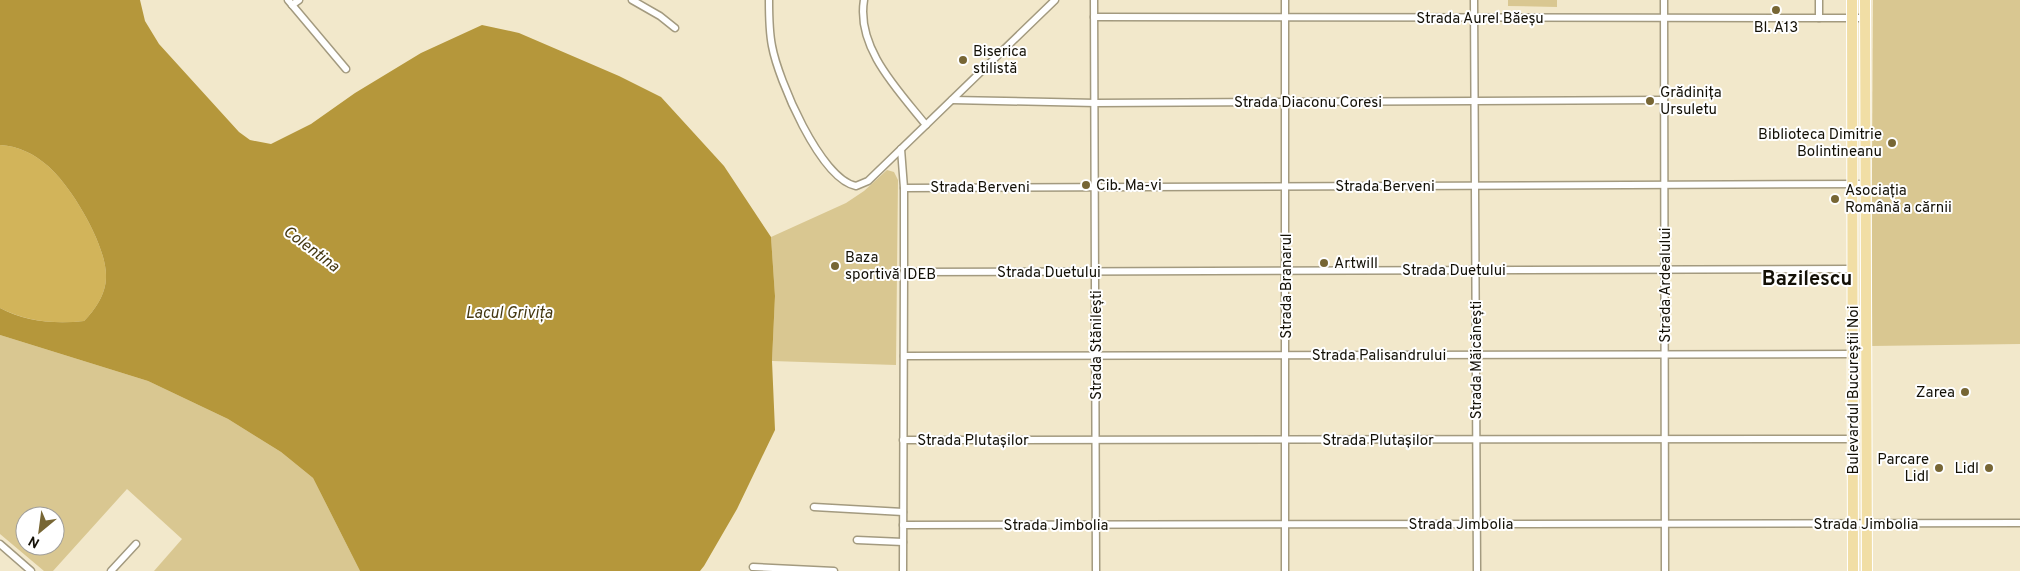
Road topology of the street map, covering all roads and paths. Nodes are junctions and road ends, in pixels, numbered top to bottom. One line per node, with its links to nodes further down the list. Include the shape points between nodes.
1 (299, 0): 13 (street)
2 (632, 0): 21 (street)
3 (770, 0): 29 (street, via 772,46 779,73 795,110 828,165 846,183 862,186)
4 (864, 0): 28 (street, via 863,19 871,46 884,70)
5 (1053, 0): 23 (street)
6 (1094, 0): 14 (street, Strada Stănilești)
7 (1285, 0): 16 (street, Strada Branarul)
8 (1474, 0): 17 (street, Strada Măicănești)
9 (1664, 0): 15 (street, Strada Ardealului)
10 (1819, 0): 18 (street)
11 (1852, 0): 20 (main road, Bulevardul Bucureștii Noi)
12 (1865, 0): 19 (main road, Bulevardul Bucureștii Noi)
13 (290, 2): 22 (street)
14 (1094, 17): 16 (street, Strada Aurel Băeșu); 27 (street, Strada Stănilești)
15 (1664, 17): 17 (street, Strada Aurel Băeșu); 18 (street, Strada Aurel Băeșu); 24 (street, Strada Ardealului)
16 (1285, 18): 17 (street, Strada Aurel Băeșu); 25 (street, Strada Branarul)
17 (1474, 18): 26 (street, Strada Măicănești)
18 (1819, 18): 20 (street, Strada Aurel Băeșu)
19 (1865, 18): 20 (street, Strada Aurel Băeșu); 31 (main road, Bulevardul Bucureștii Noi)
20 (1852, 19): 30 (main road, Bulevardul Bucureștii Noi)
21 (675, 28)
22 (346, 69)
23 (952, 100): 27 (street, Strada Diaconu Coresi); 28 (street)
24 (1664, 100): 26 (street, Strada Diaconu Coresi); 33 (street, Strada Ardealului)
25 (1285, 102): 26 (street, Strada Diaconu Coresi); 27 (street, Strada Diaconu Coresi); 35 (street, Strada Branarul)
26 (1474, 102): 32 (street, Strada Măicănești)
27 (1096, 103): 34 (street, Strada Stănilești)
28 (926, 125): 29 (street)
29 (901, 149): 36 (street)
30 (1853, 184): 31 (street, Strada Berveni); 33 (street, Strada Berveni); 38 (main road, Bulevardul Bucureștii Noi)
31 (1866, 184): 57 (main road, Bulevardul Bucureștii Noi)
32 (1475, 186): 33 (street, Strada Berveni); 35 (street, Strada Berveni); 39 (street, Strada Măicănești)
33 (1665, 186): 40 (street, Strada Ardealului)
34 (1096, 187): 35 (street, Strada Berveni); 36 (street, Strada Berveni); 42 (street, Strada Stănilești)
35 (1286, 187): 37 (street, Strada Branarul)
36 (904, 188): 41 (street)
37 (1286, 269): 39 (street, Strada Duetului); 42 (street, Strada Duetului); 44 (street, Strada Branarul)
38 (1854, 269): 40 (street, Strada Duetului); 43 (main road, Bulevardul Bucureștii Noi)
39 (1475, 270): 40 (street, Strada Duetului); 45 (street, Strada Măicănești)
40 (1665, 270): 46 (street, Strada Ardealului)
41 (904, 272): 42 (street, Strada Duetului); 47 (street)
42 (1096, 272): 48 (street, Strada Stănilești)
43 (1853, 354): 46 (street, Strada Palisandrului); 49 (main road, Bulevardul Bucureștii Noi)
44 (1286, 355): 45 (street, Strada Palisandrului); 48 (street, Strada Palisandrului); 52 (street, Strada Branarul)
45 (1476, 355): 46 (street, Strada Palisandrului); 53 (street, Strada Măicănești)
46 (1665, 355): 54 (street, Strada Ardealului)
47 (904, 356): 48 (street, Strada Palisandrului); 50 (street)
48 (1096, 356): 51 (street, Strada Stănilești)
49 (1853, 439): 54 (street, Strada Plutașilor); 61 (main road, Bulevardul Bucureștii Noi)
50 (904, 440): 51 (street, Strada Plutașilor); 56 (street)
51 (1096, 440): 52 (street, Strada Plutașilor); 63 (street, Strada Stănilești)
52 (1285, 440): 53 (street, Strada Plutașilor); 64 (street, Strada Branarul)
53 (1476, 440): 54 (street, Strada Plutașilor); 59 (street, Strada Măicănești)
54 (1665, 440): 60 (street, Strada Ardealului)
55 (814, 507): 56 (street)
56 (902, 512): 62 (street)
57 (1866, 523): 58 (street, Strada Jimbolia); 61 (street, Strada Jimbolia); 79 (main road, Bulevardul Bucureștii Noi)
58 (2020, 523)
59 (1476, 524): 60 (street, Strada Jimbolia); 64 (street, Strada Jimbolia); 76 (street, Strada Măicănești)
60 (1665, 524): 61 (street, Strada Jimbolia); 77 (street, Strada Ardealului)
61 (1853, 524): 78 (main road, Bulevardul Bucureștii Noi)
62 (902, 525): 63 (street, Strada Jimbolia); 66 (street)
63 (1096, 525): 64 (street, Strada Jimbolia); 74 (street, Strada Stănilești)
64 (1284, 525): 75 (street, Strada Branarul)
65 (857, 540): 66 (street)
66 (903, 542): 73 (street)
67 (0, 544): 70 (street)
68 (136, 544): 71 (street)
69 (754, 566): 72 (street)
70 (31, 571)
71 (111, 571)
72 (834, 571)
73 (903, 571)
74 (1096, 571)
75 (1285, 571)
76 (1477, 571)
77 (1665, 571)
78 (1853, 571)
79 (1866, 571)

